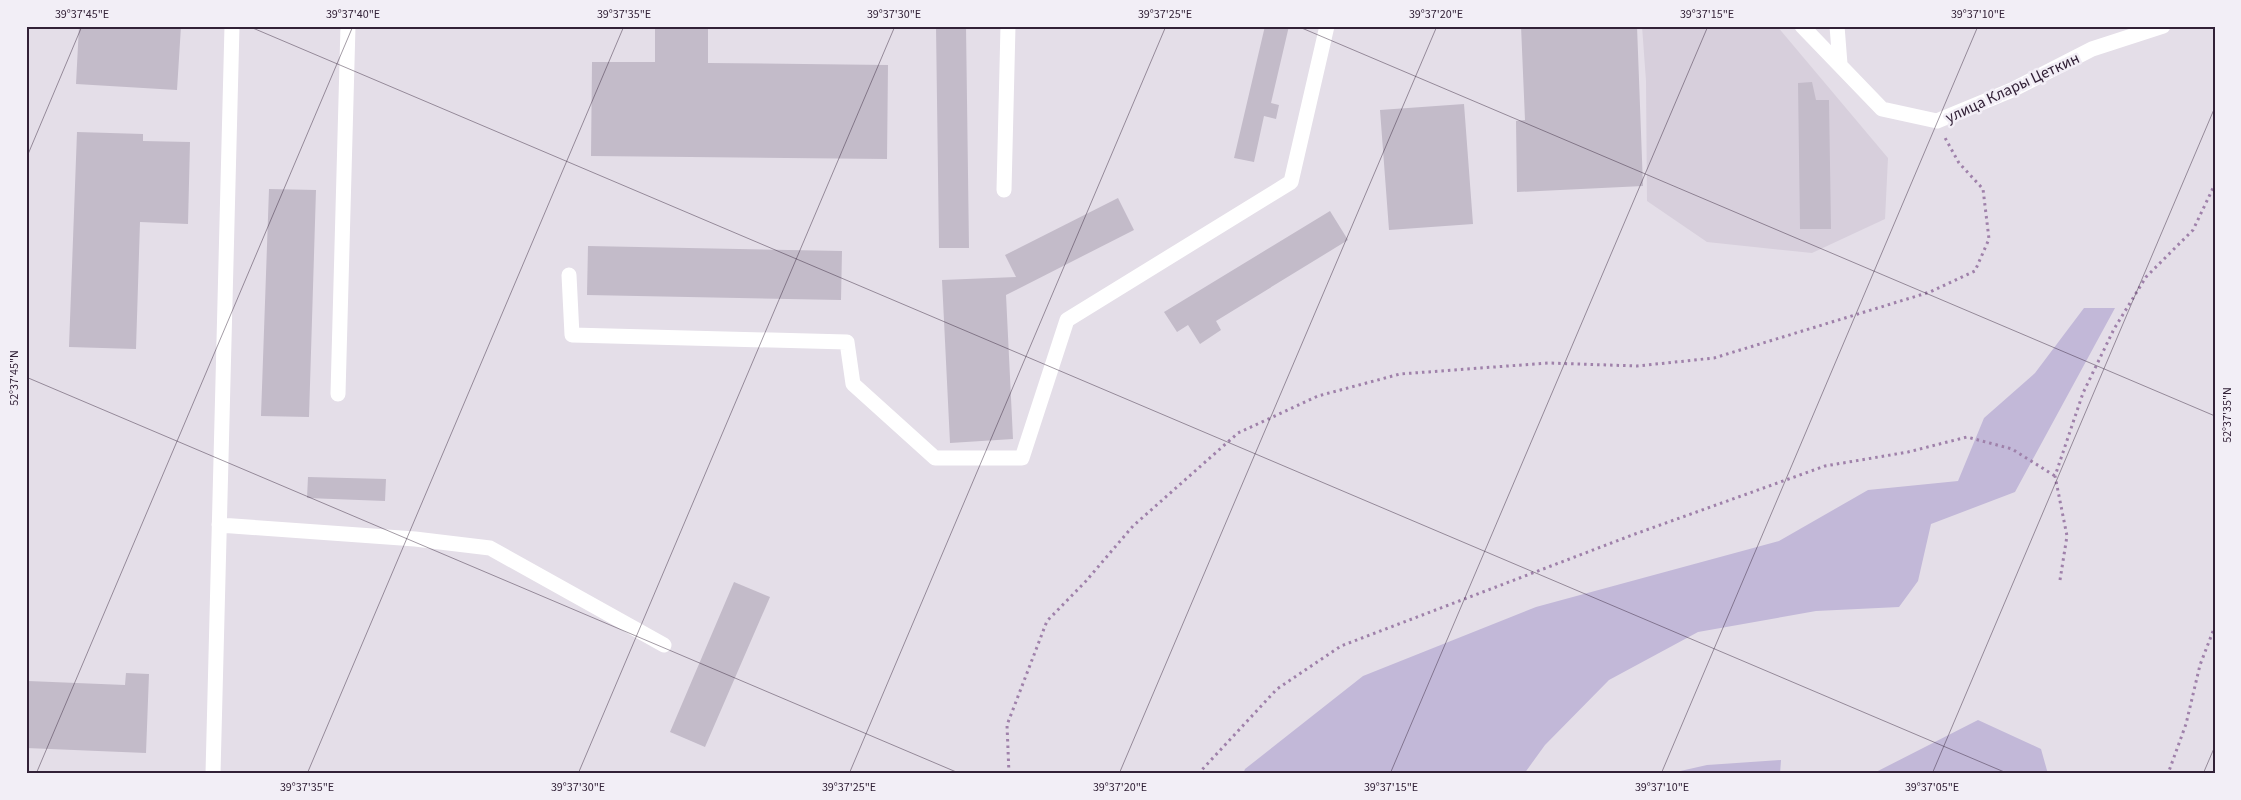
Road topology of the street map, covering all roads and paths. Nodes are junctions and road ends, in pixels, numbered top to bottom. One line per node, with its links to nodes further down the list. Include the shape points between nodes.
1 (232, 26): 15 (street)
2 (348, 26): 13 (street)
3 (1008, 26): 11 (street)
4 (1327, 26): 12 (street, via 1291,182 1067,320 1022,458 935,458 853,384 847,342 572,335)
5 (1802, 26): 8 (street, улица Клары Цеткин)
6 (1837, 26): 8 (street)
7 (2163, 26): 9 (street, улица Клары Цеткин, via 2092,49 2012,90)
8 (1840, 64): 9 (street, улица Клары Цеткин, via 1882,109)
9 (1937, 121): 20 (path, via 1958,163 1983,189 1989,239 1975,271 1930,292 1714,358 1637,366 1548,362 1400,374 1318,396 1238,433 1133,526 1047,621 1007,725)
10 (2215, 184): 14 (path, via 2193,230 2146,277 2114,329 2083,393)
11 (1004, 190)
12 (569, 275)
13 (338, 394)
14 (2055, 476): 16 (path, via 2068,536); 21 (path, via 2012,449 1967,437 1908,452 1825,466 1341,646 1277,689)
15 (219, 525): 18 (street, via 415,539 490,548); 19 (street)
16 (2060, 580)
17 (2215, 626): 22 (path, via 2200,665 2186,724)
18 (664, 645)
19 (213, 774)
20 (1009, 774)
21 (1198, 774)
22 (2166, 774)

